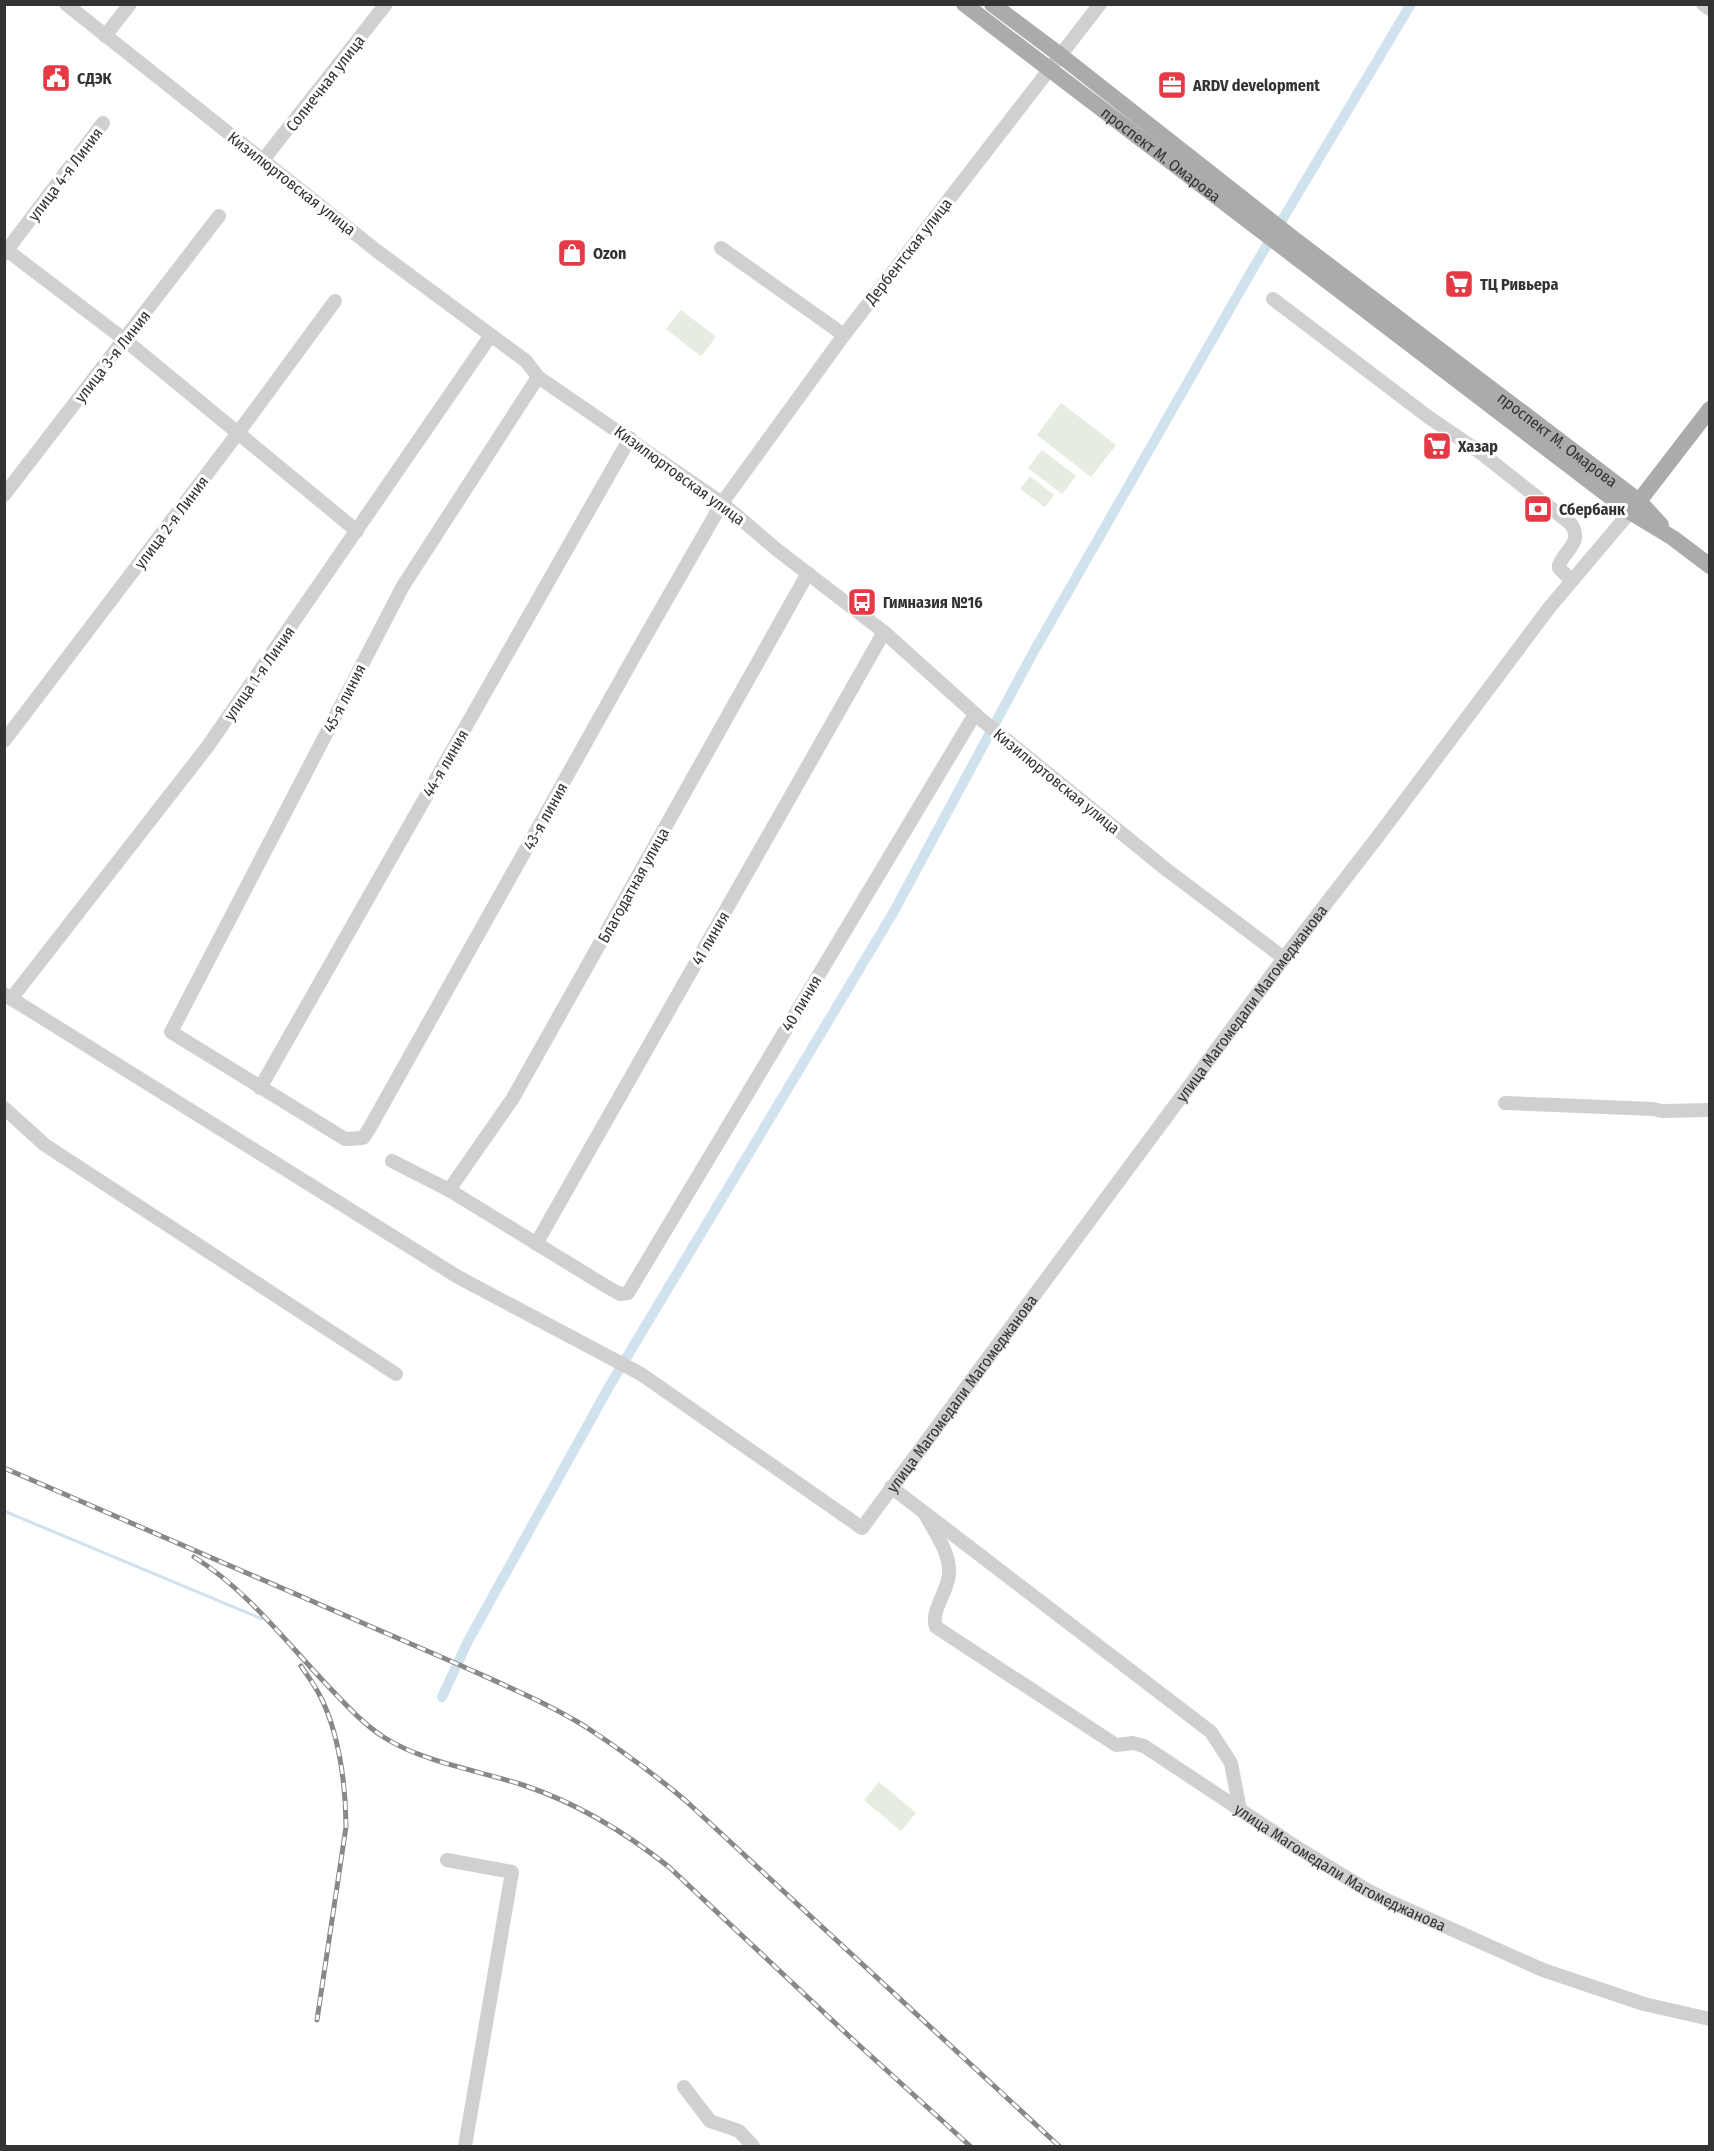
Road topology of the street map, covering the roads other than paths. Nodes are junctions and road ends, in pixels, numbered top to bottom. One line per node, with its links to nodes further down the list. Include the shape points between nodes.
1 (66, 4): 9 (street, Кизилюртовская улица)
2 (130, 4): 9 (street)
3 (386, 4): 12 (street, Солнечная улица)
4 (964, 4): 10 (main road, проспект М. Омарова)
5 (992, 4): 10 (main road, проспект М. Омарова)
6 (1100, 4): 10 (street, Дербентская улица)
7 (1703, 4): 8 (street)
8 (1710, 9)
9 (105, 36): 12 (street, Кизилюртовская улица)
10 (1055, 62): 19 (street, Дербентская улица); 27 (main road, проспект М. Омарова)
11 (103, 123): 15 (street, улица 4-я Линия)
12 (263, 160): 18 (street, Кизилюртовская улица)
13 (219, 216): 20 (street, улица 3-я Линия)
14 (721, 248): 19 (street)
15 (5, 251): 20 (street)
16 (1273, 299): 31 (street, via 1571,524 1576,538 1559,568)
17 (335, 301): 23 (street, улица 2-я Линия)
18 (491, 335): 21 (street, Кизилюртовская улица, via 526,362); 28 (street, улица 1-я Линия)
19 (844, 335): 26 (street, Дербентская улица)
20 (125, 340): 23 (street); 25 (street, улица 3-я Линия)
21 (538, 377): 24 (street, Кизилюртовская улица); 37 (street, 45-я линия, via 403,586 171,1032)
22 (1710, 409): 27 (main road)
23 (238, 433): 28 (street); 34 (street, улица 2-я Линия)
24 (630, 438): 26 (street, Кизилюртовская улица); 37 (street, 44-я линия)
25 (4, 495)
26 (722, 503): 30 (street, Кизилюртовская улица); 37 (street, 43-я линия, via 363,1138 345,1139)
27 (1635, 506): 29 (main road, проспект М. Омарова); 31 (street, улица Магомедали Магомеджановa)
28 (357, 531): 36 (street, улица 1-я Линия, via 208,746)
29 (1710, 566)
30 (808, 573): 32 (street, Кизилюртовская улица); 42 (street, Благодатная улица, via 513,1098)
31 (1571, 580): 35 (street, улица Магомедали Магомеджановa)
32 (884, 632): 33 (street, Кизилюртовская улица); 43 (street, 41 линия)
33 (979, 718): 35 (street, Кизилюртовская улица, via 1167,870); 43 (street, 40 линия, via 627,1293 620,1294)
34 (4, 741)
35 (1284, 958): 45 (street, улица Магомедали Магомеджановa)
36 (8, 996): 45 (street, via 458,1277 641,1374 862,1528)
37 (260, 1088)
38 (1505, 1103): 40 (street)
39 (4, 1108): 44 (street, via 45,1145)
40 (1710, 1110)
41 (392, 1161): 42 (street)
42 (449, 1190): 43 (street)
43 (536, 1244)
44 (396, 1374)
45 (891, 1487): 46 (street, улица Магомедали Магомеджановa)
46 (926, 1514): 47 (street, улица Магомедали Магомеджановa, via 1211,1732 1231,1763); 47 (street, via 950,1572 934,1618 939,1631 1116,1745 1144,1746)
47 (1240, 1810): 49 (street, улица Магомедали Магомеджановa, via 1367,1890 1533,1965 1644,2004)
48 (447, 1860): 51 (street, via 512,1872)
49 (1710, 2019)
50 (684, 2087): 52 (street, via 710,2121 740,2131)
51 (465, 2146)
52 (753, 2146)

